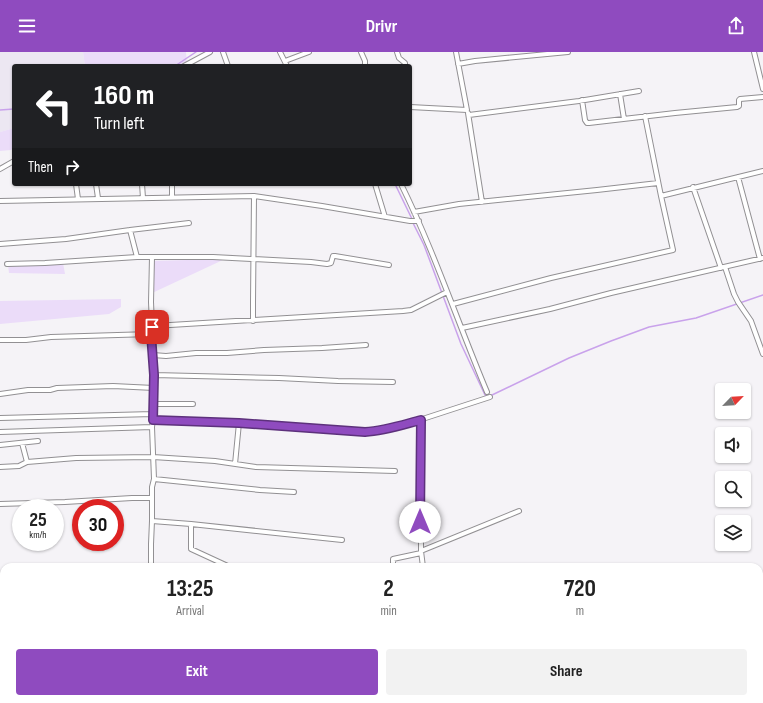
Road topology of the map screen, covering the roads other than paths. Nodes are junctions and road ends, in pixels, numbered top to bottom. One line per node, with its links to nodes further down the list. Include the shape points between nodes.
1 (210, 52): 11 (street)
2 (223, 52): 12 (street)
3 (280, 52): 10 (street)
4 (309, 52): 10 (street)
5 (361, 52): 14 (street)
6 (397, 52): 15 (street)
7 (456, 52): 16 (street)
8 (568, 52): 16 (street)
9 (754, 52): 17 (street)
10 (284, 61): 13 (street)
11 (188, 64)
12 (227, 64)
13 (286, 64)
14 (365, 64)
15 (405, 64)
16 (458, 64): 23 (street)
17 (763, 89)
18 (639, 91): 19 (street)
19 (620, 94): 21 (street); 25 (street)
20 (763, 97): 24 (street, via 740,99 737,107)
21 (582, 100): 23 (street); 25 (street, via 587,123)
22 (412, 106): 23 (street)
23 (468, 113): 45 (street)
24 (645, 116): 25 (street); 30 (street)
25 (624, 119)
26 (12, 162): 27 (street)
27 (0, 169)
28 (763, 171): 29 (street)
29 (738, 177): 37 (street); 54 (street)
30 (658, 183): 39 (street); 45 (street)
31 (76, 186): 43 (street)
32 (96, 186): 41 (street)
33 (142, 186): 42 (street)
34 (172, 186): 40 (street)
35 (376, 186): 47 (street)
36 (402, 186): 46 (street)
37 (693, 188): 39 (street); 58 (street)
38 (254, 196): 40 (street); 47 (street); 55 (street)
39 (661, 196): 60 (street, via 673,250)
40 (172, 197): 42 (street)
41 (98, 198): 42 (street); 43 (street)
42 (143, 198)
43 (78, 199): 44 (street)
44 (0, 201)
45 (482, 202): 46 (street)
46 (414, 212): 48 (street)
47 (385, 217): 48 (street)
48 (417, 221): 59 (street)
49 (189, 223): 50 (street)
50 (130, 230): 51 (street, via 66,239); 52 (street)
51 (0, 244)
52 (137, 257): 53 (street); 56 (street)
53 (152, 257): 55 (street); 62 (street, via 151,302)
54 (761, 258): 58 (street)
55 (253, 259): 57 (street, via 327,264 331,263 335,256); 61 (street)
56 (7, 264)
57 (389, 265)
58 (723, 267): 63 (street); 67 (street, via 739,303 751,321)
59 (446, 292): 60 (street); 61 (street, via 410,310)
60 (452, 304): 63 (street)
61 (253, 321): 62 (street)
62 (154, 326): 64 (street)
63 (462, 328): 72 (street)
64 (151, 334): 65 (street); 68 (street)
65 (0, 340)
66 (366, 345): 68 (street)
67 (763, 354)
68 (153, 355): 69 (street)
69 (154, 375): 70 (street); 71 (street)
70 (393, 382)
71 (154, 388): 73 (street, via 101,386); 75 (street)
72 (487, 392)
73 (0, 394)
74 (490, 397): 80 (street)
75 (154, 404): 76 (street); 77 (street)
76 (193, 404)
77 (153, 414): 78 (street); 79 (street)
78 (0, 418)
79 (153, 420): 81 (street); 82 (street)
80 (421, 420): 81 (street, via 398,427 365,432); 102 (street)
81 (239, 423): 89 (street)
82 (152, 427): 83 (street); 87 (street)
83 (0, 432)
84 (38, 441): 85 (street)
85 (22, 443): 86 (street); 88 (street)
86 (0, 445)
87 (153, 457): 88 (street, via 76,458); 89 (street); 92 (street)
88 (27, 462): 90 (street, via 19,466)
89 (235, 464): 91 (street)
90 (0, 467)
91 (395, 471)
92 (154, 479): 93 (street); 94 (street)
93 (294, 492)
94 (152, 498): 95 (street); 99 (street)
95 (124, 499)
96 (72, 502): 97 (street)
97 (0, 504)
98 (519, 511): 102 (street)
99 (152, 521): 100 (street); 103 (street)
100 (191, 524): 101 (street); 104 (street, via 191,549)
101 (342, 540)
102 (421, 552): 105 (street, via 393,559); 106 (street)
103 (151, 563)
104 (221, 563)
105 (393, 563)
106 (422, 563)

